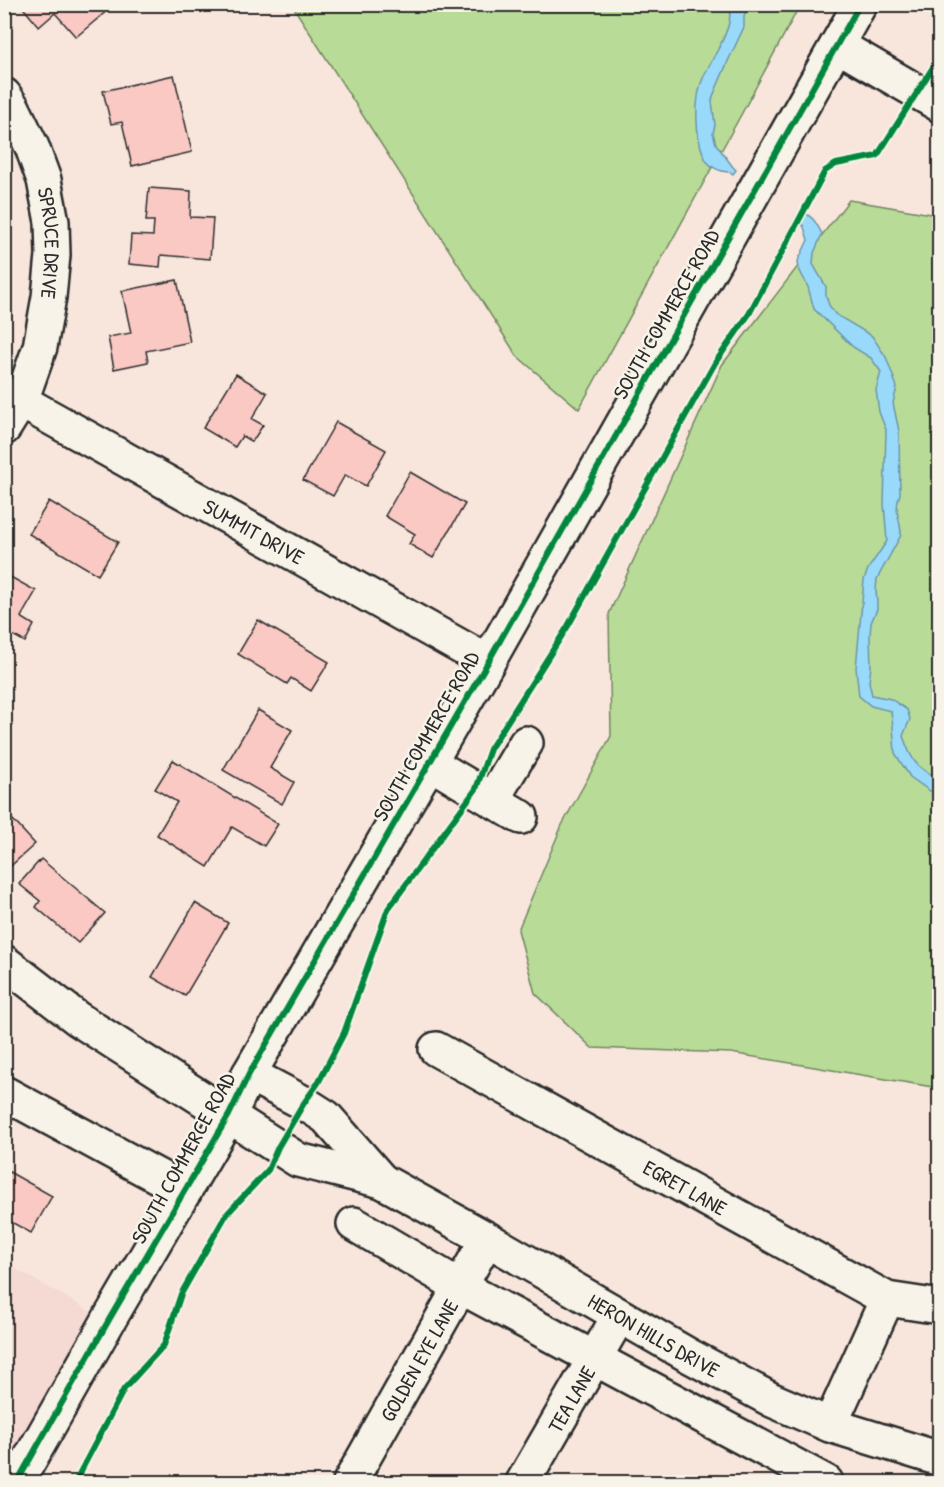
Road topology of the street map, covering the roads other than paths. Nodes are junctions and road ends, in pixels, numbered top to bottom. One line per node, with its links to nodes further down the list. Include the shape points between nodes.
1 (860, 4): 2 (street, SOUTH COMMERCE ROAD)
2 (837, 45): 4 (street); 6 (street, SOUTH COMMERCE ROAD)
3 (4, 95): 5 (street, SPRUCE DRIVE, via 14,108 44,180 53,255 40,347)
4 (939, 105)
5 (13, 414): 6 (street, SUMMIT DRIVE)
6 (488, 662): 8 (street, SOUTH COMMERCE ROAD)
7 (526, 743): 9 (street)
8 (430, 763): 9 (street); 13 (street, SOUTH COMMERCE ROAD)
9 (492, 800): 10 (street)
10 (521, 817)
11 (4, 962): 15 (street, HERON HILLS DRIVE, via 78,1019)
12 (436, 1049): 21 (street, EGRET LANE)
13 (249, 1074): 15 (street, SOUTH COMMERCE ROAD); 16 (street, HERON HILLS DRIVE, via 326,1117)
14 (4, 1093): 17 (street)
15 (229, 1115): 16 (street, HERON HILLS DRIVE, via 298,1160); 17 (street, SOUTH COMMERCE ROAD)
16 (382, 1181): 19 (street, HERON HILLS DRIVE)
17 (185, 1191): 27 (street, SOUTH COMMERCE ROAD)
18 (354, 1224): 20 (street)
19 (487, 1239): 20 (street, GOLDEN EYE LANE); 23 (street, HERON HILLS DRIVE)
20 (461, 1287): 24 (street); 28 (street, GOLDEN EYE LANE)
21 (887, 1299): 22 (street, EGRET LANE); 25 (street)
22 (939, 1308)
23 (619, 1316): 24 (street, TEA LANE); 25 (street, HERON HILLS DRIVE, via 772,1400)
24 (594, 1358): 29 (street, TEA LANE); 30 (street)
25 (830, 1425): 26 (street, HERON HILLS DRIVE)
26 (939, 1460)
27 (17, 1482)
28 (350, 1482)
29 (524, 1482)
30 (825, 1482)

